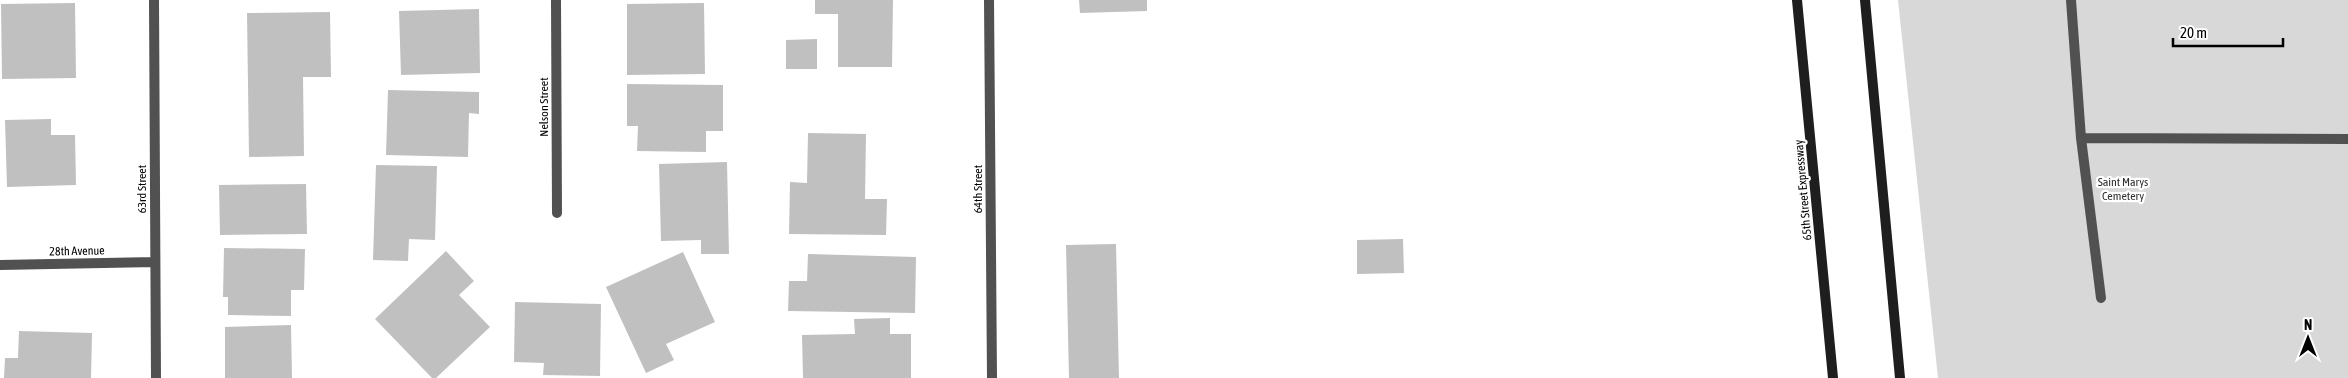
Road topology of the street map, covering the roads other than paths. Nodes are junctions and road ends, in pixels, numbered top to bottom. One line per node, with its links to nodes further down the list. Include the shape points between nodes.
1 (154, 0): 10 (street, 63rd Street)
2 (556, 0): 9 (street, Nelson Street)
3 (989, 0): 14 (street, 64th Street)
4 (1797, 0): 15 (main road, 65th Street Expressway)
5 (1864, 0): 16 (main road)
6 (2071, 0): 7 (street)
7 (2081, 138): 8 (street); 12 (street)
8 (2348, 139)
9 (557, 213)
10 (155, 262): 11 (street, 28th Avenue); 13 (street, 63rd Street)
11 (0, 265)
12 (2101, 298)
13 (156, 378)
14 (992, 378)
15 (1833, 378)
16 (1900, 378)

